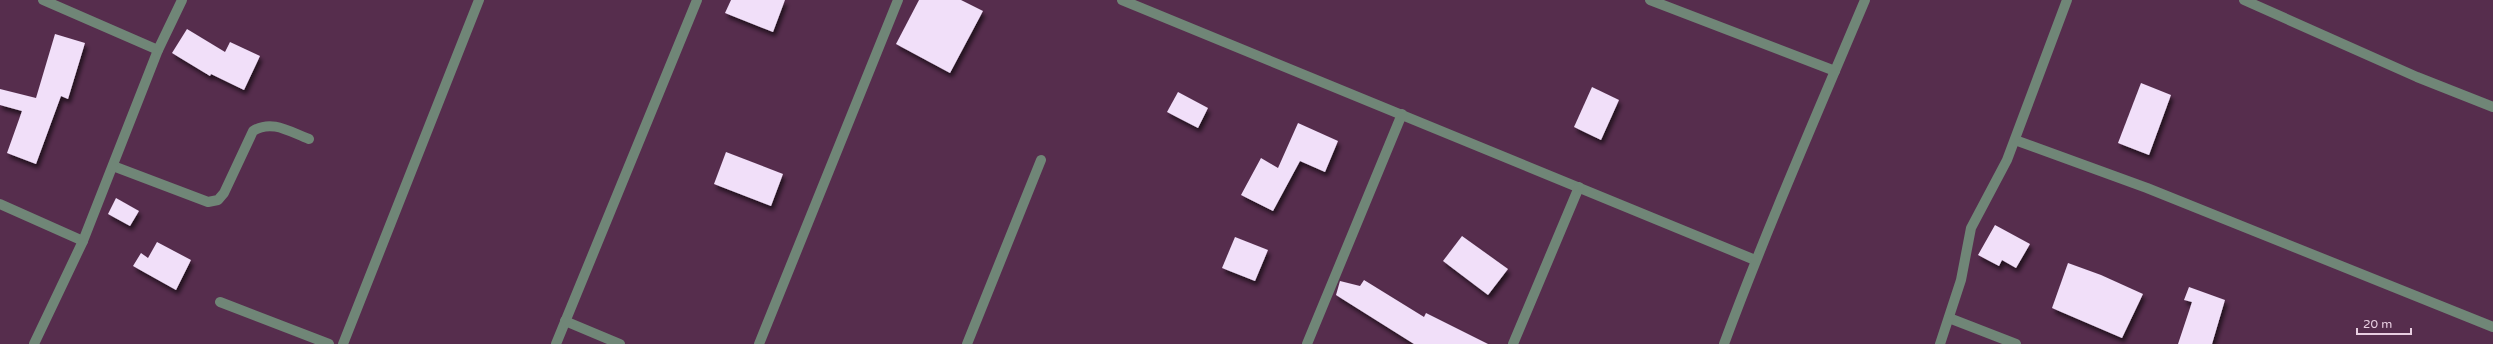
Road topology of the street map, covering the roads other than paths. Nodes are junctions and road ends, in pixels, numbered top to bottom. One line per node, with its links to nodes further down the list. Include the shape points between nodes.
1 (43, 0): 11 (street)
2 (182, 0): 11 (street)
3 (480, 0): 29 (street)
4 (697, 0): 25 (street)
5 (898, 0): 32 (street)
6 (1122, 0): 14 (street)
7 (1650, 0): 12 (street)
8 (1865, 0): 12 (street)
9 (2067, 0): 16 (street)
10 (2244, 0): 13 (street, via 2417,77)
11 (158, 50): 18 (street)
12 (1835, 71): 22 (street)
13 (2493, 107)
14 (1402, 114): 19 (street); 34 (street)
15 (309, 139): 18 (street, via 271,124 261,126 253,131 224,192 218,200 208,202)
16 (2015, 140): 24 (street, via 1971,228 1961,280); 26 (street, via 2147,188)
17 (1041, 160): 33 (street)
18 (113, 166): 21 (street)
19 (1579, 187): 22 (street); 35 (street)
20 (0, 204): 21 (street)
21 (83, 241): 27 (street)
22 (1755, 260): 36 (street)
23 (220, 302): 28 (street)
24 (1949, 318): 37 (street); 38 (street)
25 (565, 321): 30 (street); 31 (street)
26 (2493, 327)
27 (34, 344)
28 (329, 344)
29 (343, 344)
30 (556, 344)
31 (620, 344)
32 (759, 344)
33 (967, 344)
34 (1307, 344)
35 (1514, 344)
36 (1724, 344)
37 (1940, 344)
38 (2016, 344)

